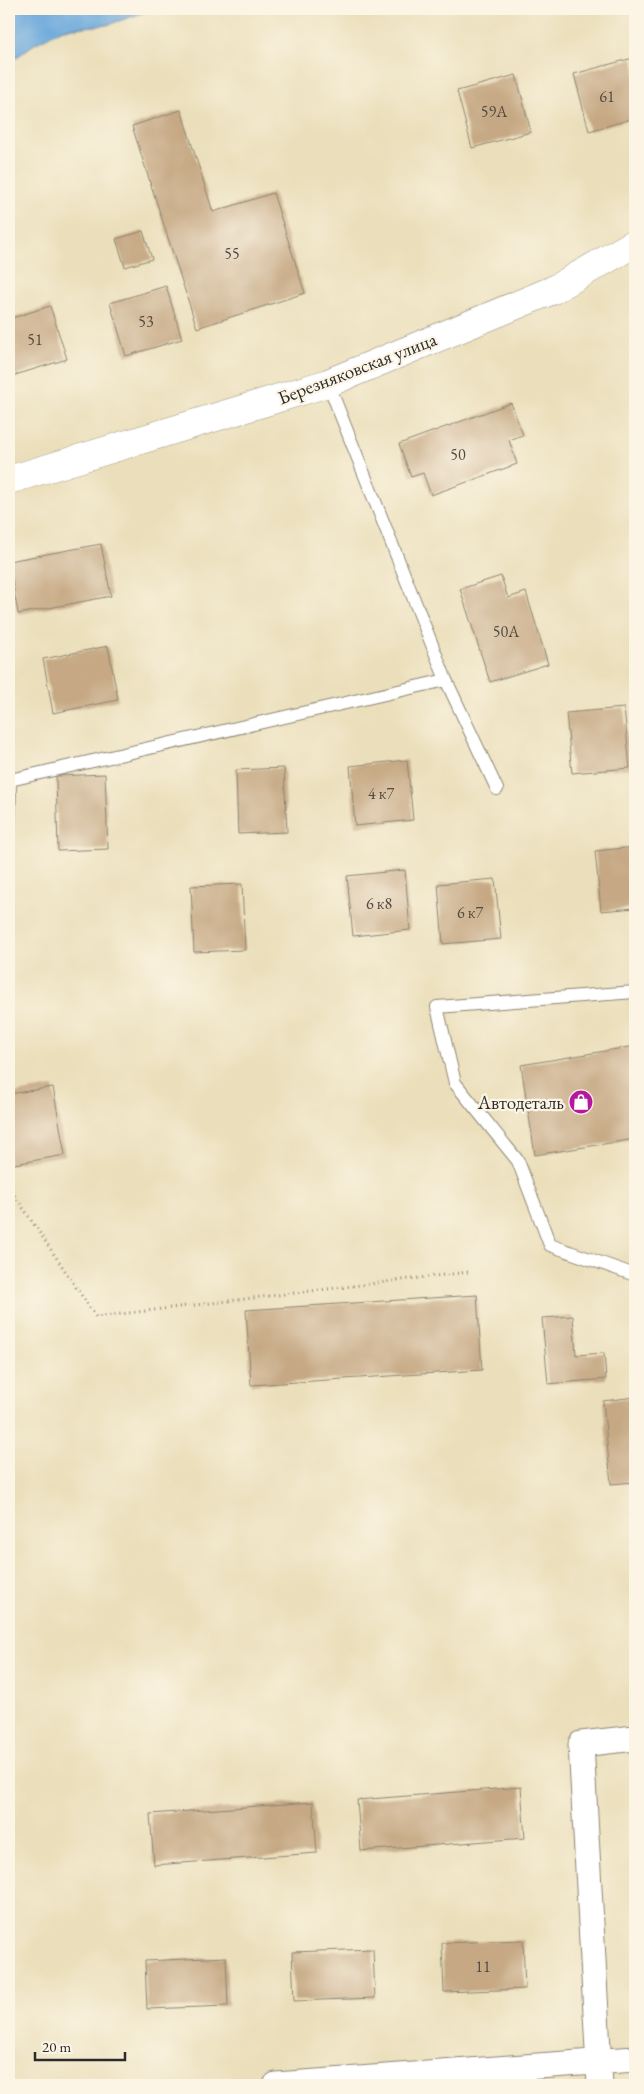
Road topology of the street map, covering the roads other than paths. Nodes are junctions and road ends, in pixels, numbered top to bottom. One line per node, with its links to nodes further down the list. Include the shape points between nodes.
1 (635, 243): 2 (street, Березняковская улица, via 553,290)
2 (328, 383): 3 (street, Березняковская улица); 4 (lane)
3 (9, 480)
4 (446, 680): 5 (lane); 6 (lane, via 10,780)
5 (497, 789)
6 (9, 827)
7 (635, 992): 8 (lane, via 437,1007 455,1083 518,1161 550,1245)
8 (635, 1275)
9 (635, 1738): 11 (street, via 581,1744)
10 (635, 2059): 11 (street)
11 (599, 2074): 12 (street)
12 (276, 2085)

